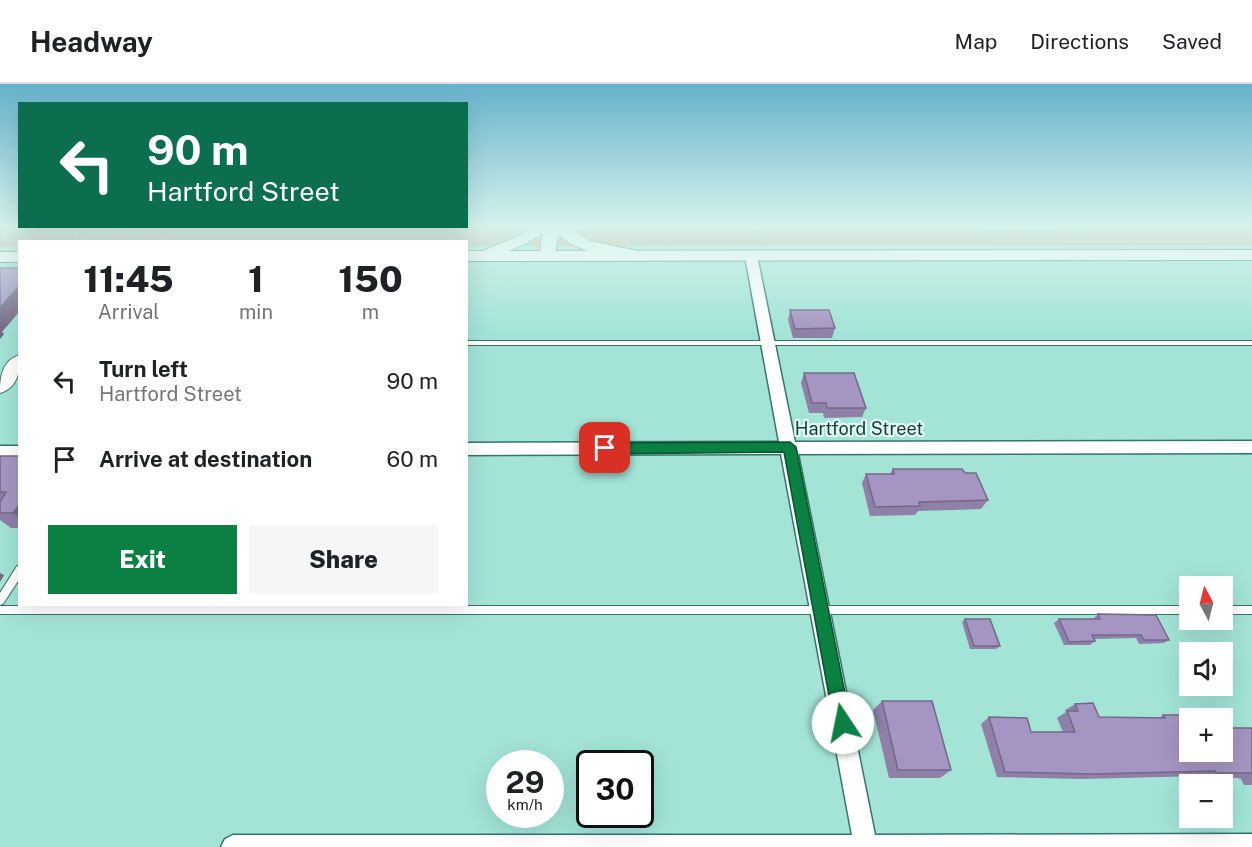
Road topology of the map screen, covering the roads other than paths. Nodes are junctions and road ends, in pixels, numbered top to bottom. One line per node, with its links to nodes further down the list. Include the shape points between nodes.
1 (759, 262): 3 (street)
2 (468, 343): 3 (lane)
3 (767, 343): 4 (lane); 7 (street)
4 (1252, 343)
5 (18, 364): 6 (street)
6 (0, 386)
7 (790, 447): 8 (street, Hartford Street); 9 (street, Hartford Street); 15 (street)
8 (1252, 447)
9 (468, 449)
10 (0, 452): 11 (street)
11 (18, 452)
12 (18, 572): 13 (lane)
13 (0, 601)
14 (0, 610): 15 (lane)
15 (821, 610): 16 (lane); 19 (street)
16 (1179, 610)
17 (1233, 610): 18 (lane)
18 (1252, 610)
19 (866, 846): 20 (street); 21 (street)
20 (1252, 846)
21 (233, 847)

